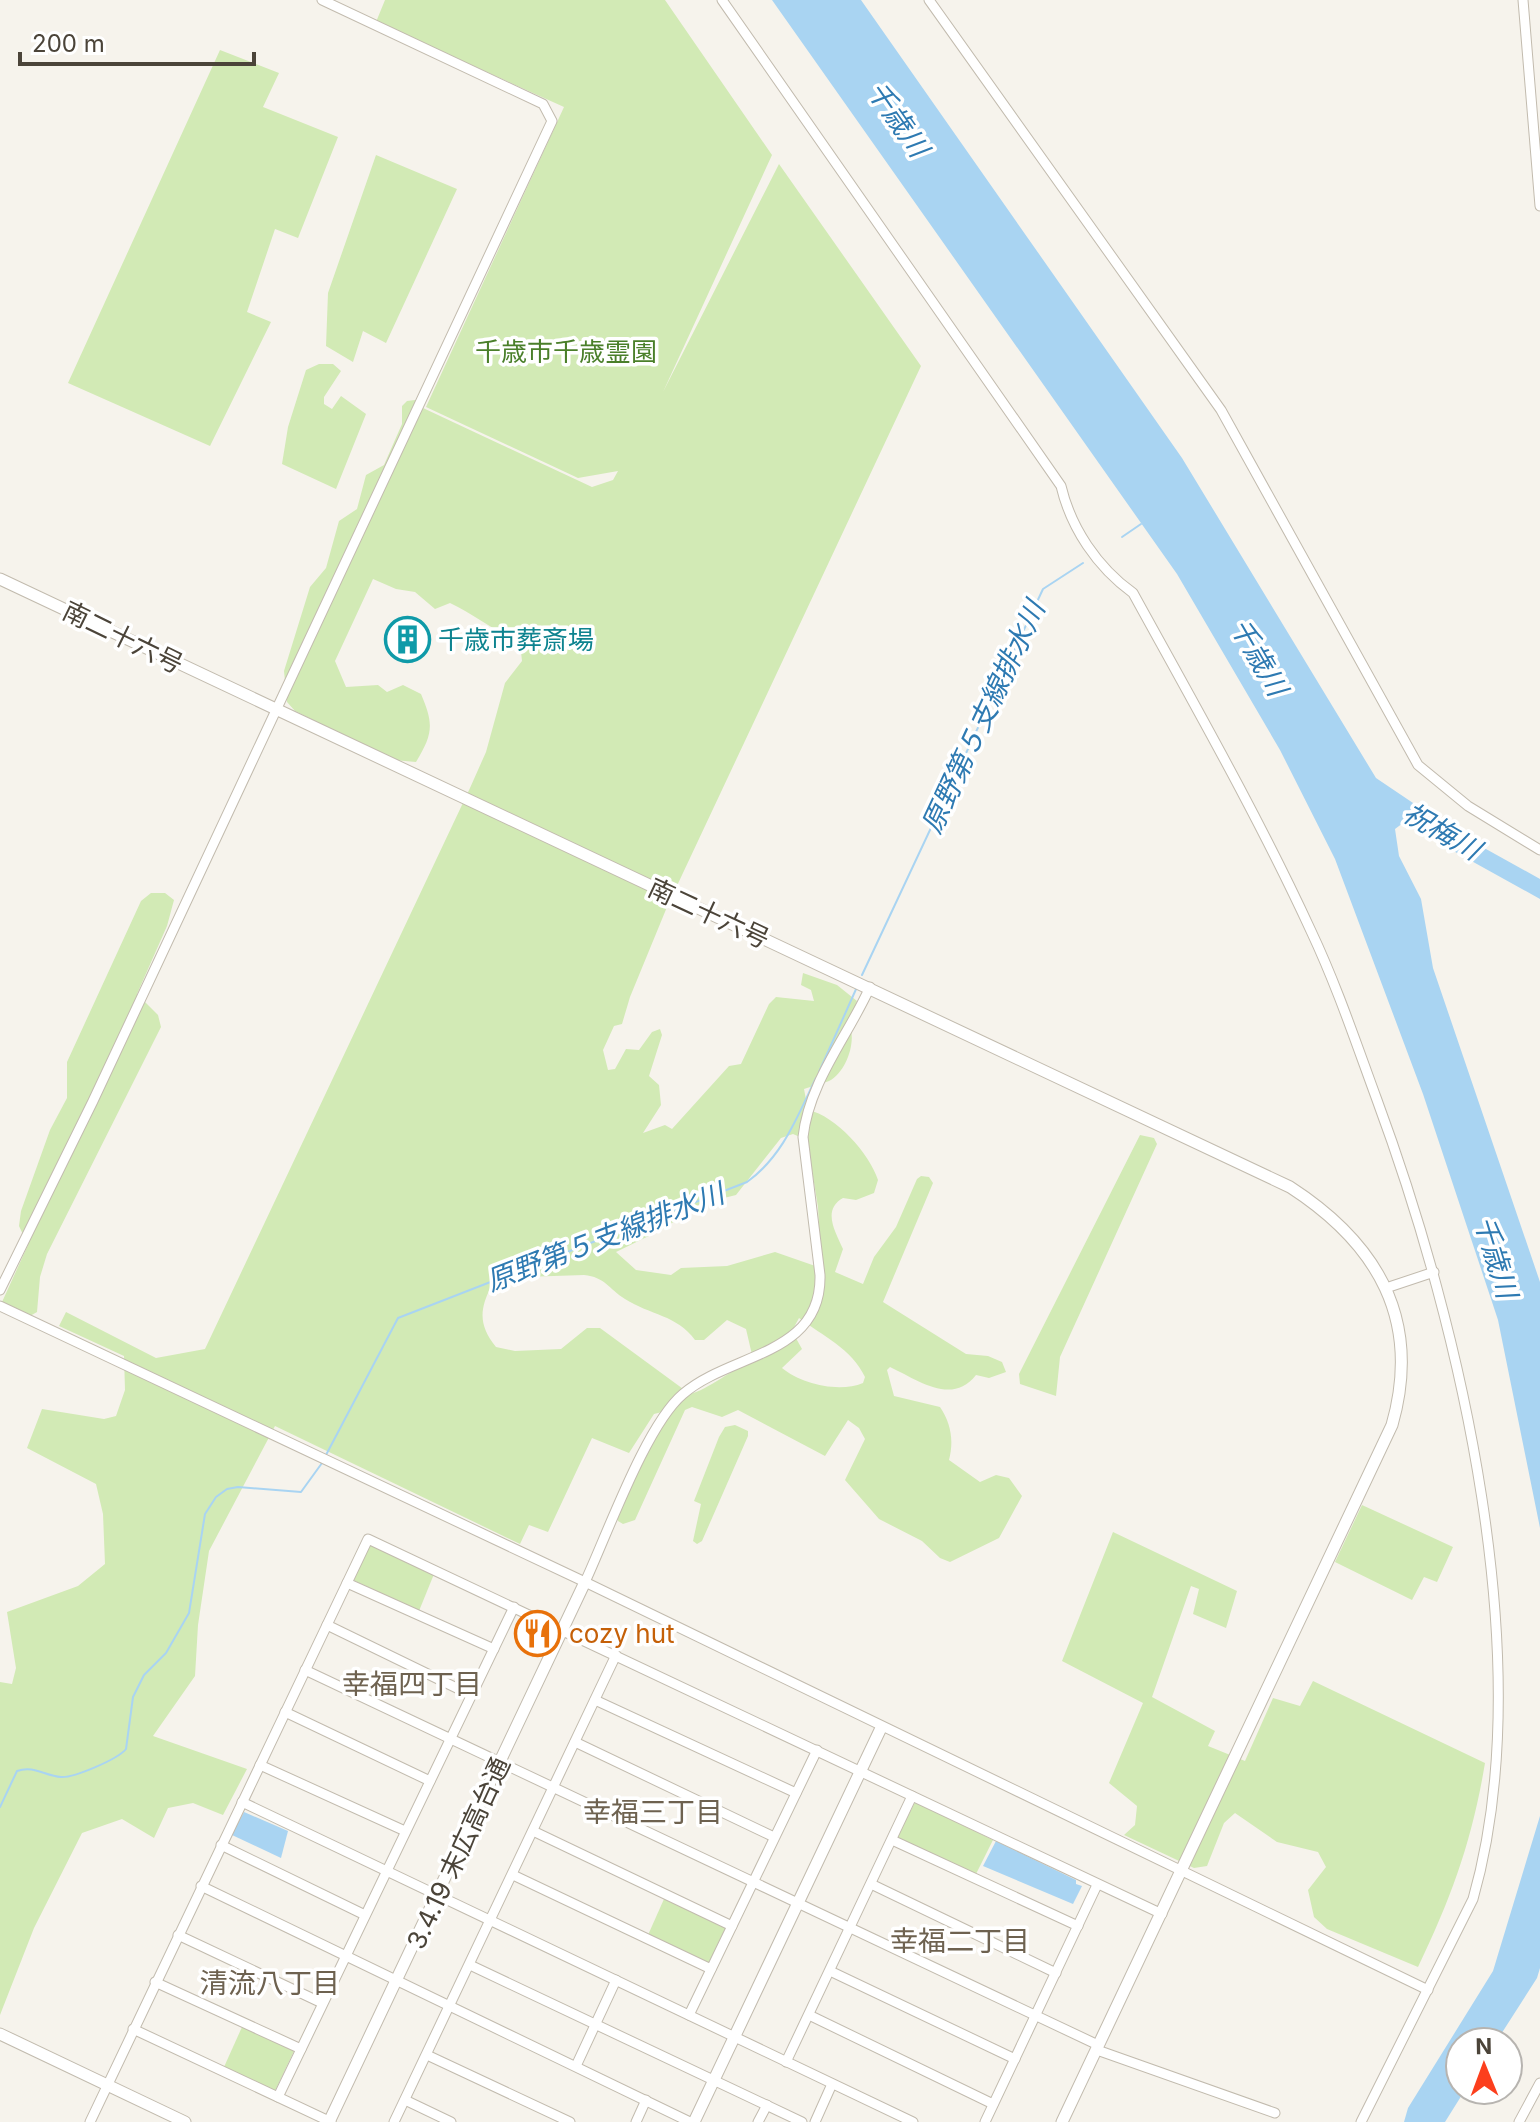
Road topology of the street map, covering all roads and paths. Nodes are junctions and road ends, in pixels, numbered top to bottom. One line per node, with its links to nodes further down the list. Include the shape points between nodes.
1 (322, 0): 7 (street, via 543,104 552,121)
2 (722, 0): 10 (street, via 1061,486 1067,512 1087,544 1112,578 1133,593 1312,932 1394,1145)
3 (929, 0): 8 (street, via 1221,410 1418,765 1468,806)
4 (1523, 0): 5 (street)
5 (1540, 206)
6 (0, 579): 7 (street, 南二十六号)
7 (274, 709): 9 (street, 南二十六号); 12 (street)
8 (1540, 850)
9 (870, 987): 11 (street, 南二十六号, via 1290,1187 1359,1243); 14 (street, via 806,1117 803,1137 820,1285 812,1314 794,1336 688,1390 661,1419)
10 (1434, 1272): 11 (street); 66 (street, via 1469,1398 1500,1552 1507,1699 1502,1784 1488,1861)
11 (1386, 1288): 43 (street, 南二十六号, via 1402,1348 1402,1382 1392,1425)
12 (0, 1290)
13 (0, 1306): 14 (street)
14 (585, 1582): 18 (street, 3.4.19 末広高台通); 25 (street)
15 (347, 1583): 16 (street, via 368,1539); 17 (street); 19 (street)
16 (514, 1607): 18 (street); 19 (street)
17 (327, 1625): 21 (street); 22 (street)
18 (564, 1631): 20 (street); 29 (street, 3.4.19 末広高台通)
19 (494, 1649): 22 (street)
20 (616, 1655): 23 (street); 28 (street)
21 (305, 1670): 24 (street); 26 (street)
22 (471, 1695): 26 (street)
23 (595, 1700): 27 (street); 34 (street)
24 (285, 1712): 30 (street); 32 (street)
25 (881, 1728): 31 (street); 43 (street)
26 (451, 1736): 29 (street); 32 (street)
27 (575, 1742): 33 (street); 39 (street)
28 (817, 1750): 31 (street); 34 (street)
29 (501, 1761): 33 (street); 49 (street, 3.4.19 末広高台通)
30 (260, 1765): 36 (street); 37 (street)
31 (862, 1771): 35 (street); 50 (street)
32 (430, 1781): 37 (street)
33 (554, 1786): 38 (street); 45 (street)
34 (796, 1793): 39 (street)
35 (912, 1796): 40 (street); 47 (street)
36 (242, 1802): 41 (street); 42 (street)
37 (405, 1831): 42 (street)
38 (533, 1831): 44 (street); 54 (street)
39 (774, 1837): 45 (street)
40 (892, 1840): 46 (street); 55 (street)
41 (221, 1845): 48 (street); 52 (street)
42 (386, 1870): 49 (street); 52 (street)
43 (1180, 1872): 51 (street, 南二十六号); 66 (street)
44 (513, 1875): 53 (street); 60 (street)
45 (752, 1882): 50 (street); 54 (street)
46 (871, 1884): 56 (street); 62 (street)
47 (1097, 1885): 51 (street); 55 (street)
48 (201, 1886): 57 (street); 58 (street)
49 (438, 1894): 53 (street); 63 (street, 3.4.19 末広高台通)
50 (798, 1904): 56 (street); 75 (street)
51 (1162, 1914): 76 (street, 南二十六号)
52 (365, 1915): 58 (street)
53 (491, 1920): 59 (street); 64 (street)
54 (732, 1926): 60 (street)
55 (1078, 1926): 62 (street)
56 (850, 1929): 61 (street); 71 (street)
57 (178, 1935): 65 (street); 67 (street)
58 (346, 1955): 63 (street); 67 (street)
59 (470, 1965): 68 (street); 72 (street)
60 (711, 1969): 69 (street)
61 (830, 1971): 70 (street); 79 (street)
62 (1056, 1973): 71 (street)
63 (398, 1979): 68 (street); 94 (street, 3.4.19 末広高台通)
64 (616, 1980): 69 (street); 72 (street)
65 (155, 1982): 73 (street); 77 (street)
66 (1428, 1990): 106 (street)
67 (322, 2003): 77 (street)
68 (451, 2005): 78 (street); 81 (street)
69 (689, 2015): 75 (street)
70 (809, 2015): 80 (street); 89 (street)
71 (1035, 2016): 76 (street); 79 (street)
72 (596, 2024): 81 (street); 82 (street)
73 (133, 2029): 84 (street); 86 (street)
74 (0, 2034): 84 (street)
75 (734, 2038): 80 (street); 82 (street)
76 (1098, 2047): 91 (street); 105 (street, 南二十六号)
77 (301, 2049): 86 (street)
78 (427, 2055): 87 (street); 97 (street)
79 (1015, 2059): 89 (street)
80 (786, 2062): 85 (street)
81 (576, 2066): 88 (street)
82 (714, 2080): 90 (street); 99 (street)
83 (1540, 2083): 107 (street)
84 (107, 2084): 92 (street); 93 (street)
85 (832, 2084): 102 (street); 103 (street)
86 (278, 2097): 94 (street)
87 (405, 2100): 95 (street); 96 (street)
88 (646, 2100): 98 (street); 99 (street)
89 (993, 2104): 104 (street)
90 (767, 2105): 100 (street); 101 (street)
91 (1275, 2113)
92 (90, 2122)
93 (185, 2122)
94 (329, 2122)
95 (394, 2122)
96 (451, 2122)
97 (570, 2122)
98 (636, 2122)
99 (692, 2122)
100 (758, 2122)
101 (802, 2122)
102 (815, 2122)
103 (913, 2122)
104 (985, 2122)
105 (1062, 2122)
106 (1361, 2122)
107 (1519, 2122)

